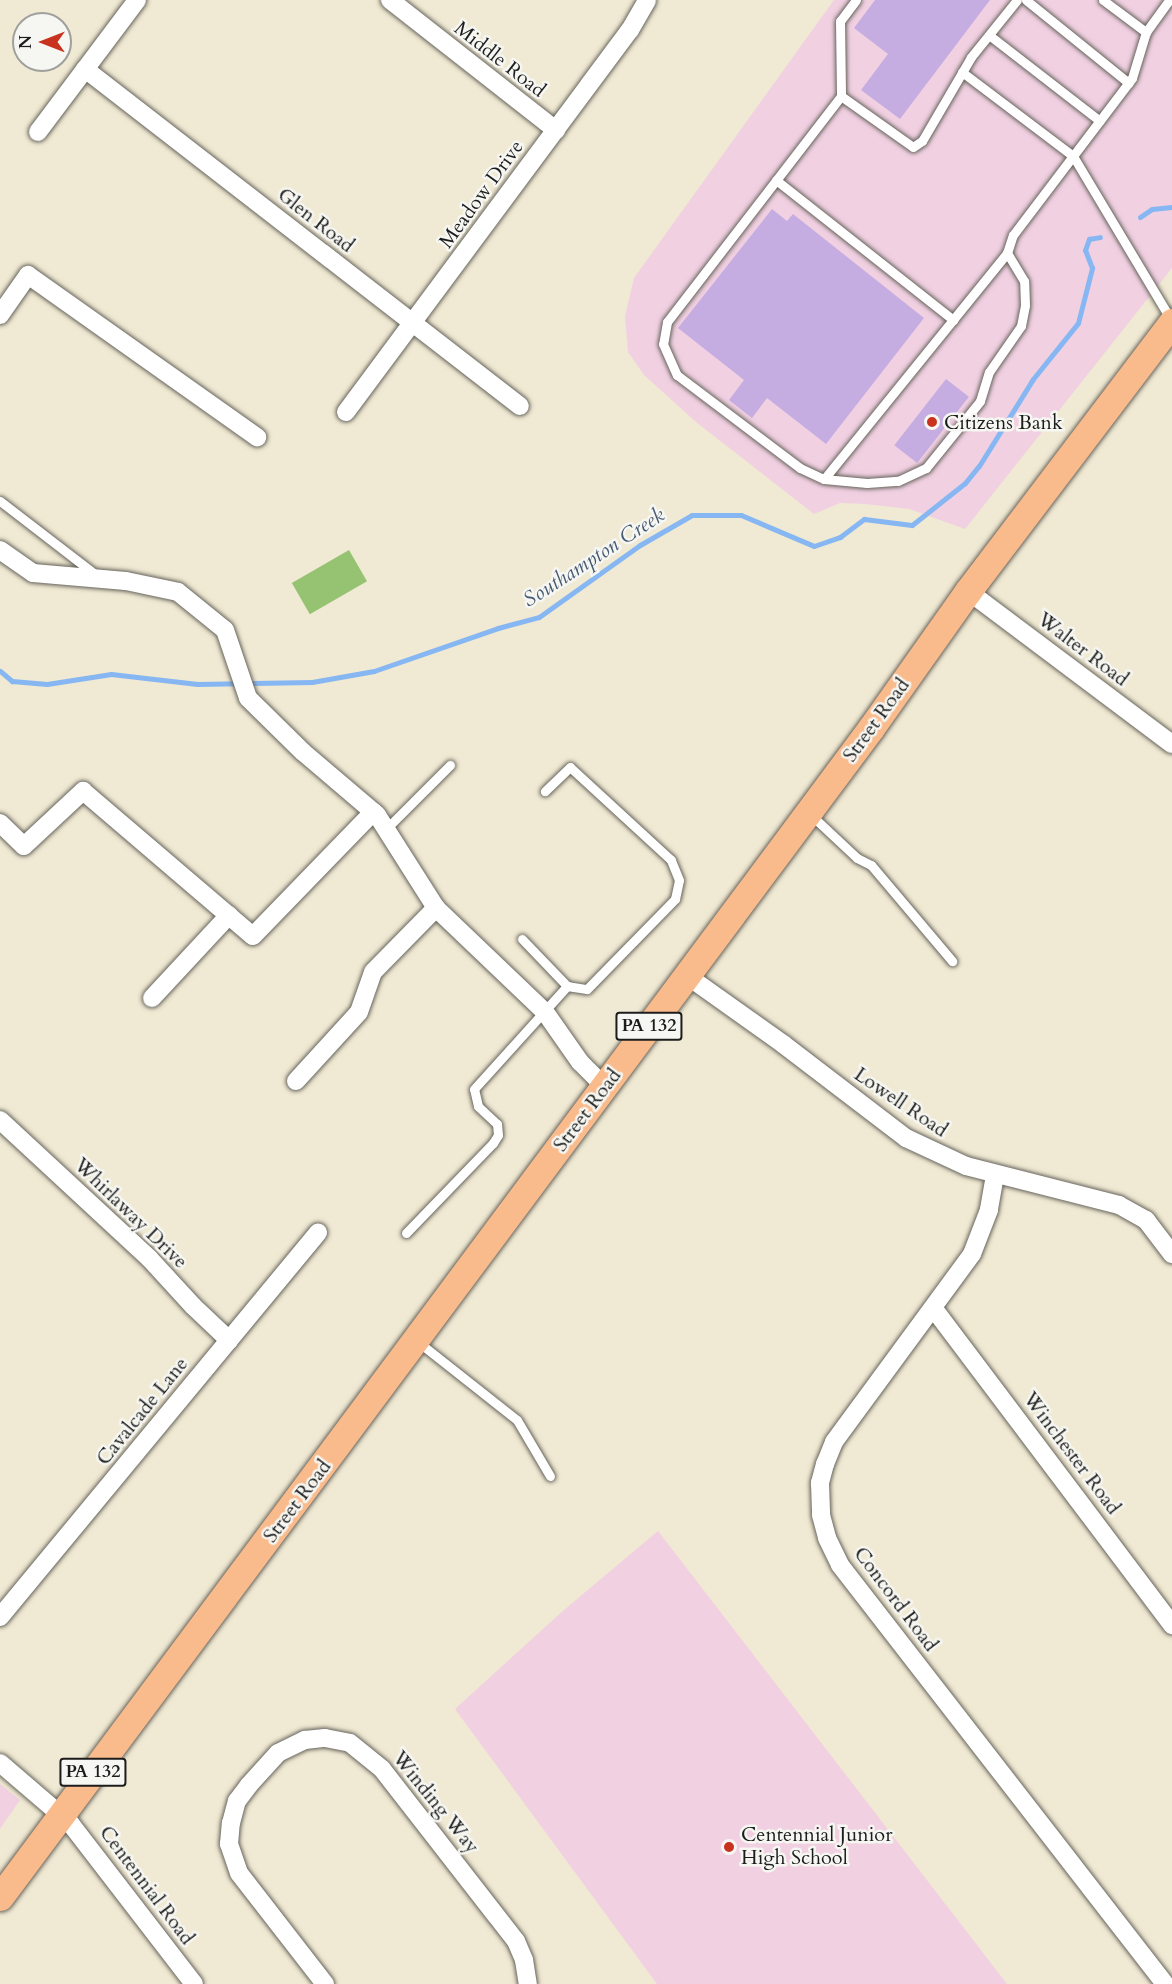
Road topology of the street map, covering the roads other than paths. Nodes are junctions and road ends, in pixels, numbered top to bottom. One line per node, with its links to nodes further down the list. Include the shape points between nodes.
1 (137, 0): 11 (street)
2 (390, 0): 16 (street, Middle Road)
3 (647, 0): 16 (street, Meadow Drive, via 630,30)
4 (856, 0): 14 (lane, via 840,21)
5 (1017, 0): 10 (lane)
6 (1026, 0): 13 (lane)
7 (1103, 0): 9 (lane)
8 (1169, 0): 9 (lane)
9 (1146, 32): 13 (lane)
10 (989, 35): 12 (lane); 15 (lane)
11 (85, 69): 17 (street); 24 (street, Glen Road)
12 (962, 72): 14 (lane, via 922,141 913,147); 18 (lane)
13 (1129, 83): 15 (lane)
14 (841, 96): 19 (lane)
15 (1100, 121): 18 (lane)
16 (556, 130): 24 (street, Meadow Drive)
17 (38, 132)
18 (1073, 156): 20 (lane, via 1013,235); 23 (lane)
19 (776, 180): 22 (lane); 28 (lane, via 667,322 663,344 676,375 800,468)
20 (1007, 253): 22 (lane); 28 (lane, via 1024,281 1021,326 989,372 980,401 926,468 898,481)
21 (0, 315): 27 (street, via 28,275)
22 (953, 320): 28 (lane)
23 (1172, 322): 32 (main road, Street Road / PA 132)
24 (414, 323): 25 (street, Glen Road); 26 (street, Meadow Drive)
25 (520, 406)
26 (346, 412)
27 (257, 437)
28 (824, 479)
29 (0, 501): 31 (lane)
30 (0, 550): 31 (street, via 33,573)
31 (101, 579): 36 (street, via 178,592 225,630 248,698)
32 (968, 591): 33 (street, Walter Road); 37 (main road, Street Road / PA 132)
33 (1172, 744)
34 (450, 765): 39 (lane)
35 (545, 791): 45 (lane, via 570,767 671,860 679,880 675,899 587,989)
36 (373, 812): 39 (street); 41 (street, via 253,936)
37 (808, 812): 43 (lane, via 857,858 871,865); 44 (main road, Street Road / PA 132)
38 (0, 823): 41 (street, via 24,846 82,791)
39 (385, 830): 40 (street)
40 (436, 908): 47 (street); 48 (street, via 373,972 359,1012)
41 (229, 915): 46 (street)
42 (522, 939): 45 (lane)
43 (951, 961)
44 (686, 975): 49 (main road, Street Road / PA 132); 51 (street, Lowell Road, via 906,1138 944,1158)
45 (567, 986): 47 (lane)
46 (152, 998)
47 (545, 1012): 49 (street, via 580,1062); 53 (lane, via 474,1089 478,1106 497,1124 494,1143)
48 (296, 1081)
49 (605, 1087): 57 (main road, Street Road / PA 132)
50 (3, 1130): 56 (street, Whirlaway Drive, via 149,1258)
51 (995, 1175): 54 (street, Lowell Road, via 1119,1204 1146,1220); 55 (street, Concord Road, via 989,1210 972,1254)
52 (318, 1233): 56 (street, Cavalcade Lane)
53 (406, 1233)
54 (1172, 1254)
55 (934, 1309): 60 (street, Winchester Road); 67 (street, Concord Road, via 834,1442 820,1483 821,1515 827,1538 840,1565)
56 (229, 1340): 59 (street, Cavalcade Lane)
57 (416, 1341): 58 (lane, via 517,1420); 62 (main road, Street Road / PA 132)
58 (550, 1476)
59 (0, 1617)
60 (1172, 1625)
61 (0, 1763): 62 (street, Centennial Road)
62 (62, 1815): 63 (main road, Street Road / PA 132); 64 (street, Centennial Road)
63 (0, 1897)
64 (194, 1984)
65 (325, 1984): 66 (street, Winding Way, via 239,1873 230,1844 237,1801 249,1785 278,1753 305,1740 325,1738 350,1743 382,1769 516,1941)
66 (529, 1984)
67 (1165, 1984)

